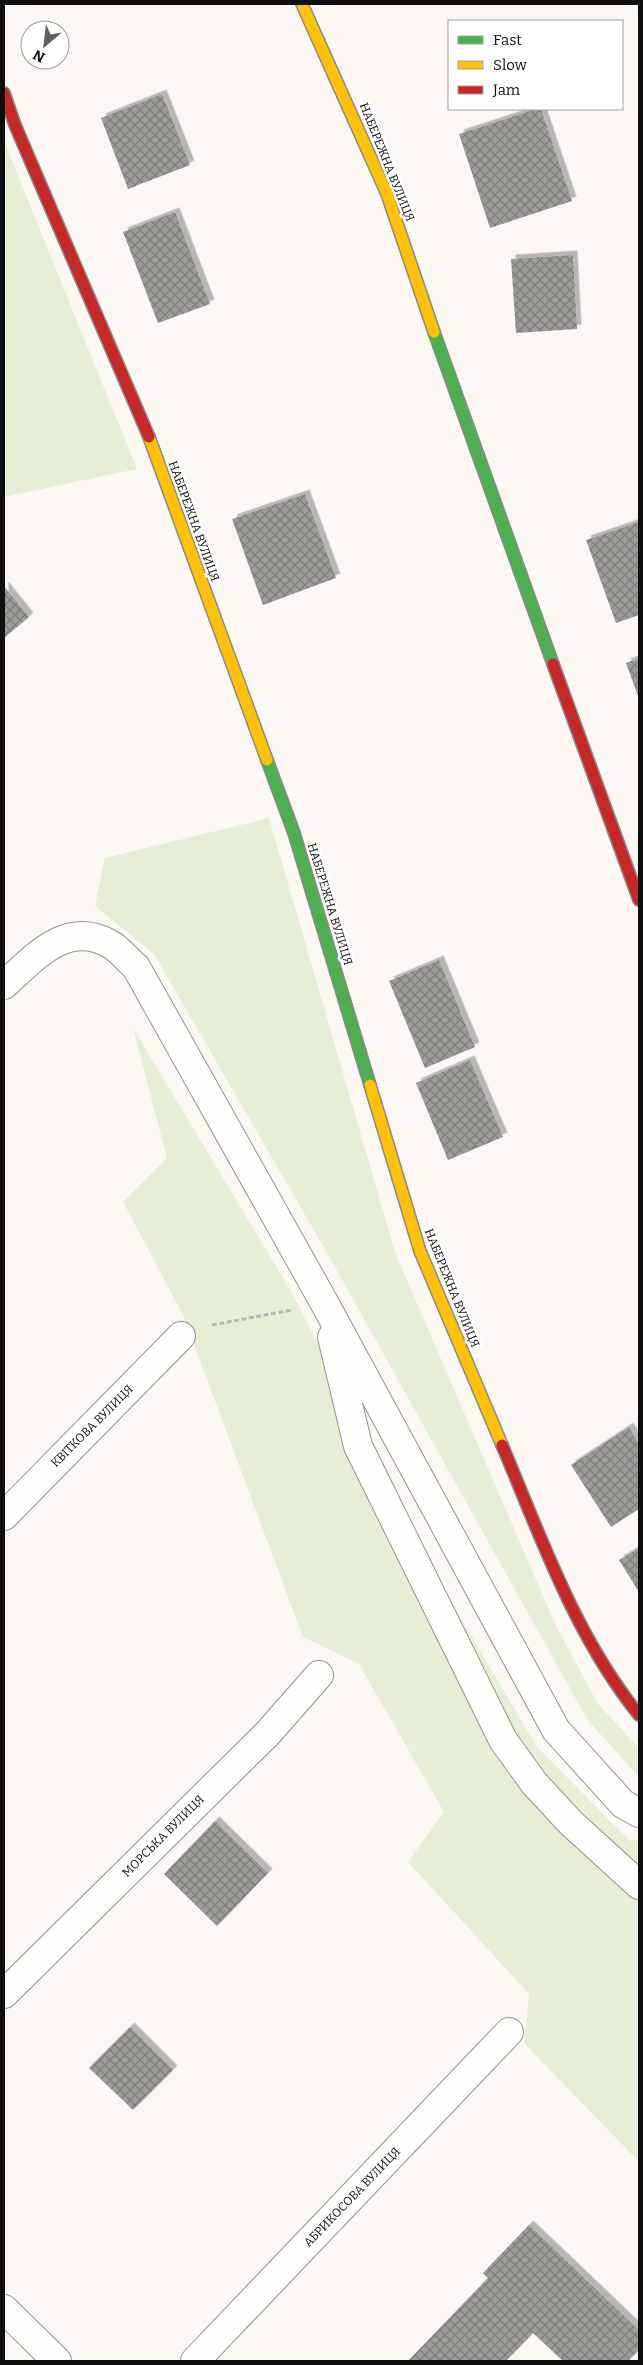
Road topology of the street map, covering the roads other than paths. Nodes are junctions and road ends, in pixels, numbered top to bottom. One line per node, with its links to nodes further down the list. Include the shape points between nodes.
1 (302, 4): 3 (street, НАБЕРЕЖНА ВУЛИЦЯ, via 387,194 468,430)
2 (4, 93): 9 (street, НАБЕРЕЖНА ВУЛИЦЯ, via 146,433 294,833 420,1251 574,1614)
3 (639, 900)
4 (4, 985): 5 (street, via 46,947 79,934 110,944 136,967)
5 (325, 1304): 10 (street, via 556,1730 623,1804); 11 (street, via 358,1446 503,1740 534,1783 571,1823)
6 (181, 1336): 7 (street, КВІТКОВА ВУЛИЦЯ)
7 (4, 1516)
8 (319, 1675): 12 (street, МОРСЬКА ВУЛИЦЯ, via 268,1732)
9 (639, 1715)
10 (639, 1813)
11 (639, 1885)
12 (4, 1994)
13 (509, 2032): 16 (street, АБРИКОСОВА ВУЛИЦЯ)
14 (4, 2309): 15 (street)
15 (57, 2361)
16 (195, 2361)

